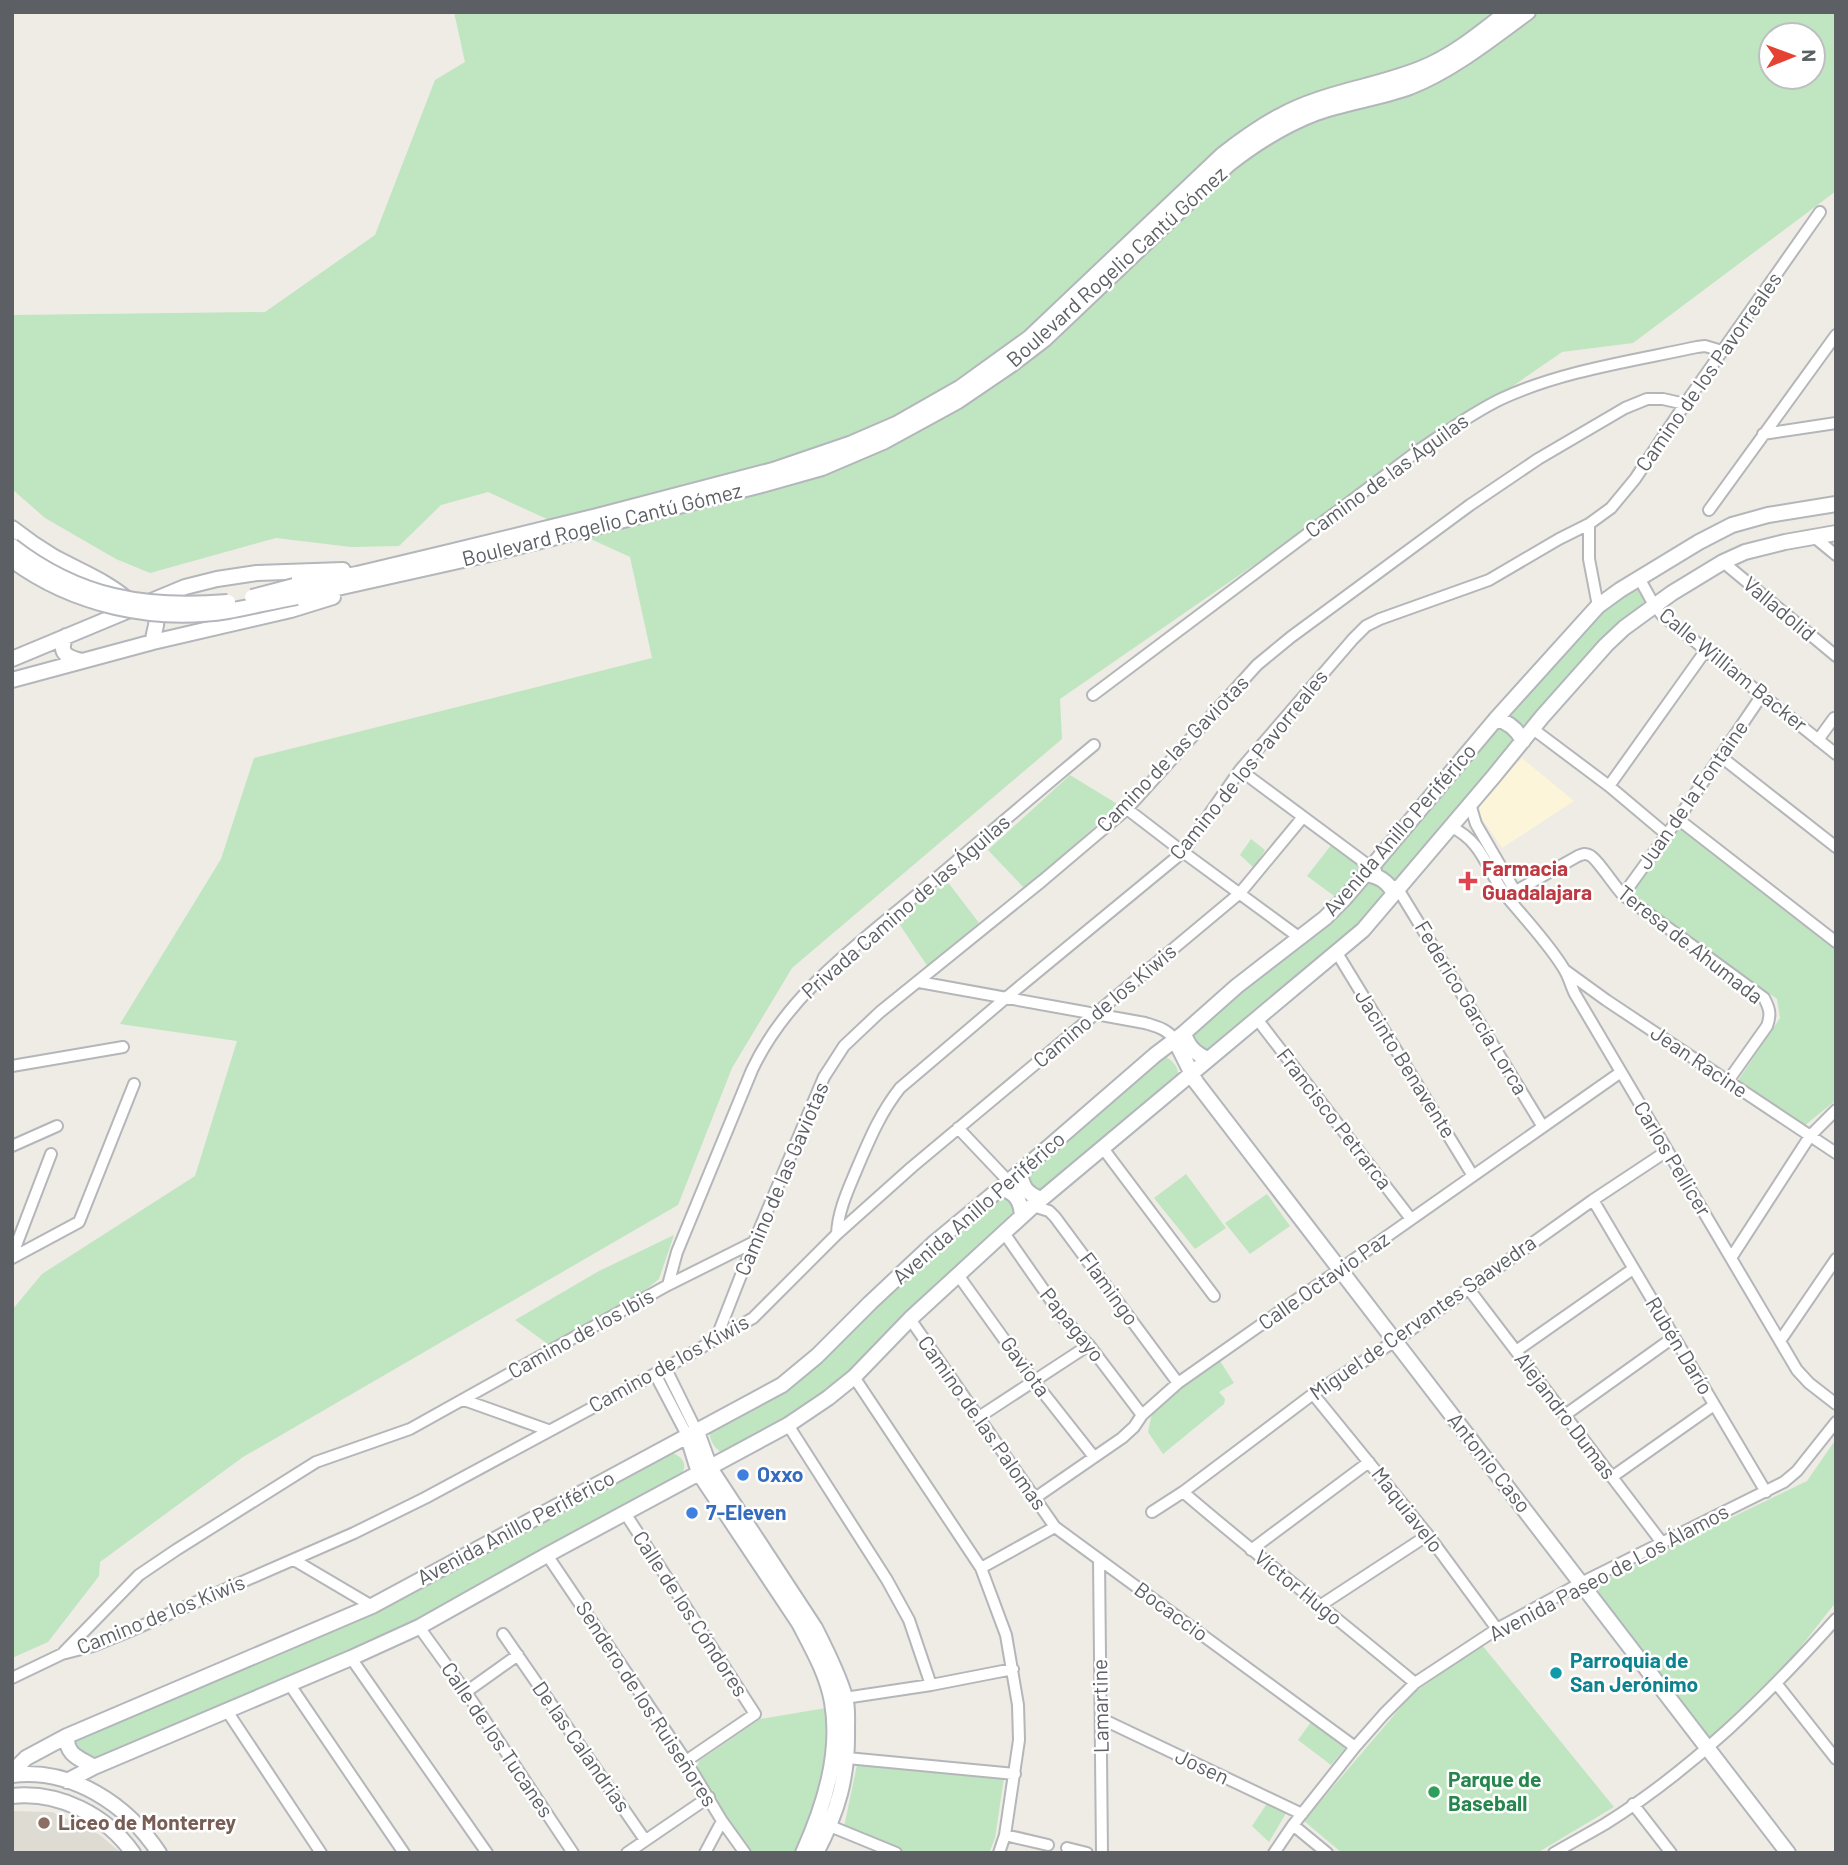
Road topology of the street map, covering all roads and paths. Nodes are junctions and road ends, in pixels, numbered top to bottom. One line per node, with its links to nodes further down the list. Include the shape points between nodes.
1 (1507, 12): 19 (street, Boulevard Rogelio Cantú Gómez, via 1456,51 1423,68 1316,101 1247,136 1029,338 961,387 896,424 773,470)
2 (1528, 12): 19 (street, Boulevard Rogelio Cantú Gómez, via 1442,72 1409,87 1317,113 1250,147 1045,339 958,401 883,442 821,468 758,486 494,553)
3 (1820, 212): 5 (street, Camino de los Pavorreales)
4 (1836, 335): 8 (street)
5 (1722, 351): 6 (street, Camino de los Pavorreales); 32 (street, Camino de las Águilas, via 1697,347 1553,379 1500,399 1365,491)
6 (1685, 404): 11 (street, Camino de los Pavorreales, via 1635,479 1611,508); 46 (street, Camino de las Gaviotas, via 1647,399 1625,408 1470,505 1273,650)
7 (1836, 423): 8 (street)
8 (1763, 434): 10 (street)
9 (1836, 504): 20 (street, Avenida Anillo Periférico, via 1732,525)
10 (1709, 510)
11 (1589, 524): 24 (street, via 1589,559); 43 (street, Camino de los Pavorreales, via 1489,580 1366,626)
12 (12, 528): 23 (street)
13 (1836, 533): 14 (street, Avenida Anillo Periférico)
14 (1814, 537): 16 (street); 18 (street, Avenida Anillo Periférico, via 1745,552)
15 (12, 546): 21 (street, Boulevard Rogelio Cantú Gómez, bridge, via 69,581 134,601 184,605)
16 (1836, 555)
17 (12, 560): 21 (street, Boulevard Rogelio Cantú Gómez, bridge, via 65,590 140,612 218,612)
18 (1723, 562): 22 (street, Avenida Anillo Periférico); 28 (street, Valladolid)
19 (363, 578): 21 (street, Boulevard Rogelio Cantú Gómez); 23 (street, Boulevard Rogelio Cantú Gómez, via 338,570 257,573 185,587); 26 (street, Boulevard Rogelio Cantú Gómez, via 332,597 291,610)
20 (1639, 578): 22 (street, Calle William Backer); 24 (street, Avenida Anillo Periférico)
21 (296, 591)
22 (1654, 605): 27 (street, Calle William Backer); 37 (street, Avenida Anillo Periférico, via 1606,645)
23 (140, 606): 25 (street, Boulevard Rogelio Cantú Gómez); 26 (street, via 151,608 156,617)
24 (1598, 606): 34 (street, Avenida Anillo Periférico)
25 (66, 636): 29 (street, Boulevard Rogelio Cantú Gómez); 30 (street, via 64,654)
26 (153, 642): 30 (street, Boulevard Rogelio Cantú Gómez)
27 (1706, 650): 33 (street, Calle William Backer); 44 (street)
28 (1836, 656)
29 (12, 659)
30 (82, 661): 31 (street, Boulevard Rogelio Cantú Gómez)
31 (12, 680)
32 (1093, 695)
33 (1762, 695): 38 (street, Calle William Backer); 42 (street, Juan de la Fontaine)
34 (1508, 706): 36 (street, Avenida Anillo Periférico); 37 (street, via 1513,719)
35 (1835, 718): 38 (street)
36 (1496, 719): 39 (street, via 1509,723); 53 (street, Avenida Anillo Periférico)
37 (1533, 729): 39 (street, Avenida Anillo Periférico); 44 (street)
38 (1818, 740): 41 (street, Calle William Backer)
39 (1522, 741): 45 (street, Avenida Anillo Periférico)
40 (1094, 745): 102 (street, Privada Camino de las Águilas, via 835,964 790,1010 752,1070 677,1252)
41 (1836, 754)
42 (1720, 756): 48 (street, Juan de la Fontaine); 51 (street)
43 (1240, 770): 47 (street); 52 (street, Camino de los Pavorreales)
44 (1609, 786): 50 (street)
45 (1470, 804): 49 (street, Avenida Anillo Periférico); 56 (street, Carlos Pellicer)
46 (1127, 809): 52 (street); 62 (street, Camino de las Gaviotas)
47 (1303, 817): 53 (street); 55 (street, Camino de los Kiwis)
48 (1678, 819): 50 (street, Juan de la Fontaine); 59 (street)
49 (1451, 827): 54 (street, Avenida Anillo Periférico); 56 (street, Carlos Pellicer, via 1475,845)
50 (1666, 834): 57 (street, Juan de la Fontaine)
51 (1836, 847)
52 (1183, 852): 55 (street); 63 (street, Camino de los Pavorreales)
53 (1371, 868): 54 (street); 58 (street, Avenida Anillo Periférico, via 1325,918)
54 (1398, 888): 60 (street, Avenida Anillo Periférico, via 1371,922); 79 (street, Federico García Lorca)
55 (1240, 893): 58 (street); 65 (street, Camino de los Kiwis)
56 (1511, 894): 57 (street, Teresa de Ahumada, via 1585,854 1596,860); 61 (street, Carlos Pellicer)
57 (1623, 895): 75 (street, Teresa de Ahumada, via 1764,998 1770,1017 1767,1026)
58 (1300, 937): 68 (street, Avenida Anillo Periférico)
59 (1836, 942)
60 (1337, 953): 67 (street, Avenida Anillo Periférico); 88 (street, Jacinto Benavente)
61 (1564, 969): 64 (street, Jean Racine); 66 (street, Carlos Pellicer)
62 (919, 982): 63 (street); 95 (street, Camino de las Gaviotas, via 880,1012 835,1059)
63 (1007, 997): 65 (street); 94 (street, Camino de los Pavorreales, via 888,1103 847,1192)
64 (1606, 1000): 66 (street); 75 (street, Jean Racine)
65 (1096, 1013): 68 (street, via 1161,1027); 80 (street, Camino de los Kiwis)
66 (1589, 1018): 73 (street, Carlos Pellicer)
67 (1257, 1019): 71 (street, Avenida Anillo Periférico); 92 (street, Francisco Petrarca)
68 (1180, 1036): 70 (street, Avenida Anillo Periférico); 71 (street); 74 (street)
69 (123, 1047): 72 (street)
70 (1161, 1050): 74 (street, via 1179,1060); 87 (street, Avenida Anillo Periférico)
71 (1208, 1059): 74 (street, Avenida Anillo Periférico)
72 (12, 1066)
73 (1621, 1072): 79 (street, Calle Octavio Paz); 84 (street, Carlos Pellicer)
74 (1188, 1076): 83 (street, Avenida Anillo Periférico); 100 (street, Antonio Caso)
75 (1728, 1081): 81 (street, Jean Racine)
76 (134, 1084): 96 (street, via 79,1222)
77 (1836, 1110): 81 (street)
78 (57, 1126): 82 (street)
79 (1544, 1127): 88 (street, Calle Octavio Paz)
80 (958, 1128): 89 (street); 94 (street, Camino de los Kiwis)
81 (1810, 1136): 85 (street, Jean Racine); 97 (street)
82 (12, 1146)
83 (1102, 1147): 91 (street, Avenida Anillo Periférico); 104 (street)
84 (1667, 1151): 90 (street, Miguel de Cervantes Saavedra); 97 (street, Carlos Pellicer)
85 (1836, 1153)
86 (51, 1154): 96 (street)
87 (1020, 1172): 89 (street, Avenida Anillo Periférico); 91 (street, via 1024,1189 1031,1195)
88 (1474, 1176): 92 (street, Calle Octavio Paz)
89 (1004, 1185): 91 (street); 127 (street, Avenida Anillo Periférico, via 933,1244 798,1373)
90 (1593, 1200): 99 (street, Rubén Darío); 103 (street, Miguel de Cervantes Saavedra)
91 (1031, 1207): 93 (street, Avenida Anillo Periférico); 115 (street, Flamingo, via 1055,1217)
92 (1411, 1219): 100 (street, Calle Octavio Paz)
93 (1004, 1233): 101 (street, Avenida Anillo Periférico); 110 (street, Papagayo, via 1059,1313)
94 (837, 1234): 107 (street, Camino de los Kiwis, via 753,1318)
95 (754, 1242): 102 (street, Camino de los Ibis); 107 (street, Camino de las Gaviotas)
96 (12, 1257)
97 (1731, 1258): 109 (street, Carlos Pellicer)
98 (1836, 1259): 109 (street)
99 (1633, 1269): 106 (street, Rubén Darío); 111 (street)
100 (1340, 1270): 108 (street, Antonio Caso); 115 (street, Calle Octavio Paz)
101 (958, 1275): 105 (street, Avenida Anillo Periférico); 114 (street, Gaviota)
102 (668, 1285): 117 (street, Camino de los Ibis)
103 (1468, 1288): 108 (street, Miguel de Cervantes Saavedra); 111 (street, Alejandro Dumas)
104 (1214, 1296)
105 (910, 1319): 113 (street, Avenida Anillo Periférico); 122 (street, Camino de las Palomas)
106 (1674, 1337): 119 (street, Rubén Darío); 121 (street)
107 (716, 1339): 112 (street, Camino de los Kiwis)
108 (1395, 1341): 116 (street, Miguel de Cervantes Saavedra); 146 (street, Antonio Caso)
109 (1780, 1341): 118 (street, Carlos Pellicer, via 1797,1370)
110 (1089, 1345): 114 (street); 120 (street, Papagayo)
111 (1516, 1351): 121 (street, Alejandro Dumas)
112 (660, 1371): 126 (street, Camino de los Kiwis); 127 (street)
113 (854, 1377): 124 (street, Avenida Anillo Periférico); 145 (street)
114 (1034, 1381): 122 (street); 129 (street, Gaviota)
115 (1178, 1383): 120 (street, Calle Octavio Paz)
116 (1313, 1394): 130 (street, Maquiavelo); 133 (street, Miguel de Cervantes Saavedra)
117 (464, 1400): 125 (street, Camino de los Ibis); 126 (street)
118 (1836, 1404)
119 (1714, 1405): 132 (street); 134 (street, Rubén Darío)
120 (1142, 1415): 129 (street, Calle Octavio Paz, via 1128,1433)
121 (1565, 1416): 132 (street, Alejandro Dumas)
122 (979, 1418): 135 (street, Camino de las Palomas)
123 (1836, 1422): 134 (street, Avenida Paseo de Los Álamos, via 1797,1471)
124 (788, 1425): 131 (street, Avenida Anillo Periférico); 161 (street, via 893,1590 909,1620)
125 (410, 1429): 153 (street, Camino de los Kiwis, via 316,1462 167,1556 123,1590)
126 (548, 1430): 144 (street, Camino de los Kiwis, via 425,1498)
127 (696, 1432): 128 (street, Avenida Anillo Periférico); 131 (street); 131 (street, via 708,1445)
128 (674, 1443): 131 (street); 147 (street, Avenida Anillo Periférico)
129 (1094, 1457): 135 (street, Calle Octavio Paz)
130 (1369, 1462): 139 (street, Maquiavelo); 141 (street)
131 (706, 1470): 137 (street, Avenida Anillo Periférico); 163 (street, via 799,1623)
132 (1612, 1477): 140 (street, Alejandro Dumas)
133 (1183, 1492): 136 (street, Miguel de Cervantes Saavedra); 141 (street, Víctor Hugo)
134 (1766, 1492): 140 (street, Avenida Paseo de Los Álamos)
135 (1035, 1498): 138 (street, Camino de las Palomas)
136 (1152, 1512)
137 (625, 1513): 142 (street, Avenida Anillo Periférico); 171 (street, Calle de los Cóndores, via 755,1714)
138 (1055, 1527): 143 (street, Bocaccio); 145 (street)
139 (1428, 1535): 148 (street); 151 (street, Maquiavelo)
140 (1663, 1544): 146 (street, Avenida Paseo de Los Álamos)
141 (1251, 1550): 148 (street, Víctor Hugo)
142 (547, 1555): 150 (street, Avenida Anillo Periférico); 171 (street, Sendero de los Ruiseñores)
143 (1099, 1559): 165 (street, Lamartine); 167 (street, Bocaccio)
144 (294, 1560): 147 (street); 153 (street, Camino de los Kiwis, via 93,1646)
145 (981, 1568): 156 (street, via 1006,1635)
146 (1581, 1583): 151 (street, Avenida Paseo de Los Álamos); 168 (street, Antonio Caso)
147 (372, 1605): 166 (street, Avenida Anillo Periférico)
148 (1321, 1605): 158 (street, Víctor Hugo)
149 (1836, 1619): 159 (street)
150 (419, 1627): 155 (street, Avenida Anillo Periférico); 162 (street, Calle de los Tucanes)
151 (1497, 1629): 158 (street, Avenida Paseo de Los Álamos)
152 (503, 1634): 154 (street, De las Calandrias)
153 (62, 1654): 157 (street, Camino de los Kiwis)
154 (518, 1655): 162 (street); 184 (street, De las Calandrias)
155 (351, 1658): 160 (street, Avenida Anillo Periférico); 191 (street)
156 (1013, 1670): 161 (street); 174 (street, via 1019,1740)
157 (12, 1678)
158 (1415, 1683): 167 (street, Avenida Paseo de Los Álamos)
159 (1776, 1683): 168 (street); 170 (street)
160 (289, 1685): 164 (street, Avenida Anillo Periférico); 190 (street)
161 (930, 1685): 163 (street)
162 (466, 1692): 192 (street, Calle de los Tucanes)
163 (839, 1699): 169 (street, via 847,1708); 196 (street, via 829,1785)
164 (227, 1712): 172 (street, Avenida Anillo Periférico); 189 (street)
165 (1102, 1719): 179 (street, Josen); 201 (street, Lamartine)
166 (67, 1736): 172 (street, via 73,1755); 173 (street, Avenida Anillo Periférico, via 26,1758)
167 (1355, 1747): 179 (street, Avenida Paseo de Los Álamos)
168 (1708, 1748): 178 (street); 206 (street, Antonio Caso)
169 (848, 1758): 174 (street); 182 (street)
170 (1836, 1759)
171 (686, 1761): 177 (street, Sendero de los Ruiseñores)
172 (94, 1767): 175 (street, Avenida Anillo Periférico)
173 (12, 1773): 175 (street)
174 (1015, 1774): 183 (street)
175 (67, 1781): 188 (street, via 116,1805)
176 (12, 1796): 187 (street, via 60,1800 80,1808 105,1822)
177 (709, 1797): 180 (street, Sendero de los Ruiseñores); 184 (street)
178 (1633, 1804): 204 (street); 205 (street)
179 (1302, 1814): 181 (street, Avenida Paseo de Los Álamos)
180 (722, 1821): 194 (street); 195 (street, Sendero de los Ruiseñores)
181 (1293, 1825): 202 (street, Avenida Paseo de Los Álamos); 203 (street)
182 (830, 1826): 197 (street); 198 (street)
183 (1005, 1835): 185 (street); 199 (street)
184 (645, 1840): 193 (street)
185 (1048, 1844)
186 (1067, 1848): 200 (street)
187 (133, 1853)
188 (159, 1853)
189 (321, 1853)
190 (404, 1853)
191 (487, 1853)
192 (573, 1853)
193 (627, 1853)
194 (705, 1853)
195 (745, 1853)
196 (803, 1853)
197 (816, 1853)
198 (896, 1853)
199 (999, 1853)
200 (1087, 1853)
201 (1102, 1853)
202 (1274, 1853)
203 (1327, 1853)
204 (1553, 1853)
205 (1671, 1853)
206 (1788, 1853)

